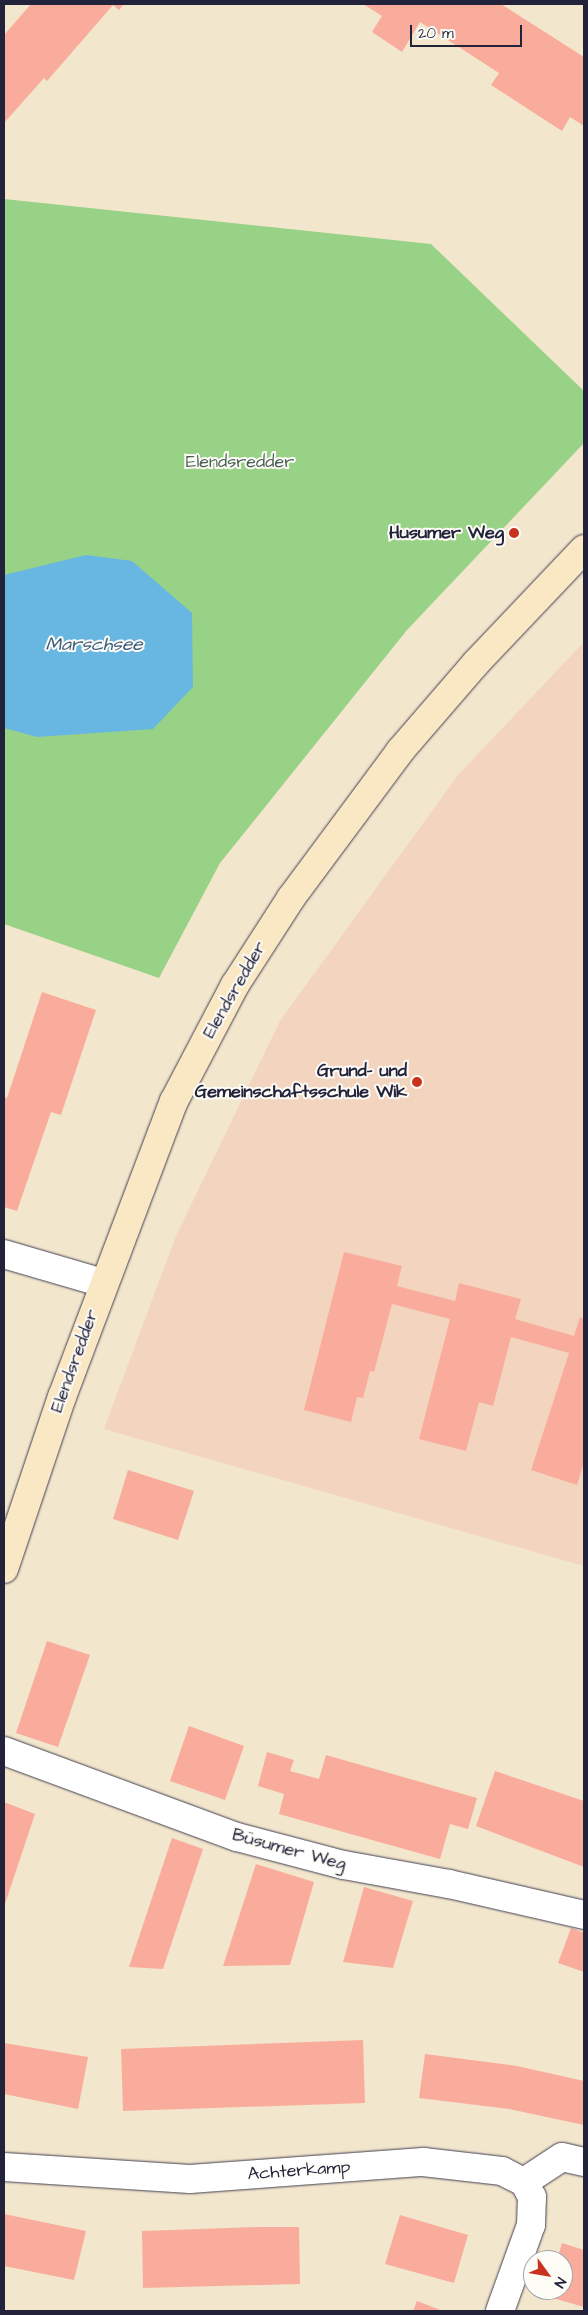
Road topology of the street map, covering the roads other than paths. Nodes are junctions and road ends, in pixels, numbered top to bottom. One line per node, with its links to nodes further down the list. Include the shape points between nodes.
1 (584, 549): 3 (main road, Elendsredder, via 476,663 400,751 291,898 235,985 174,1101)
2 (4, 1254): 3 (street)
3 (103, 1283): 4 (main road, Elendsredder)
4 (4, 1569)
5 (4, 1751): 6 (street, Büsumer Weg, via 237,1838 344,1865 449,1884)
6 (584, 1915)
7 (584, 2162): 9 (street, via 562,2157)
8 (4, 2167): 9 (street, Achterkamp, via 190,2179 423,2162 502,2171)
9 (524, 2182): 10 (street, via 532,2197 531,2225)
10 (500, 2311)

